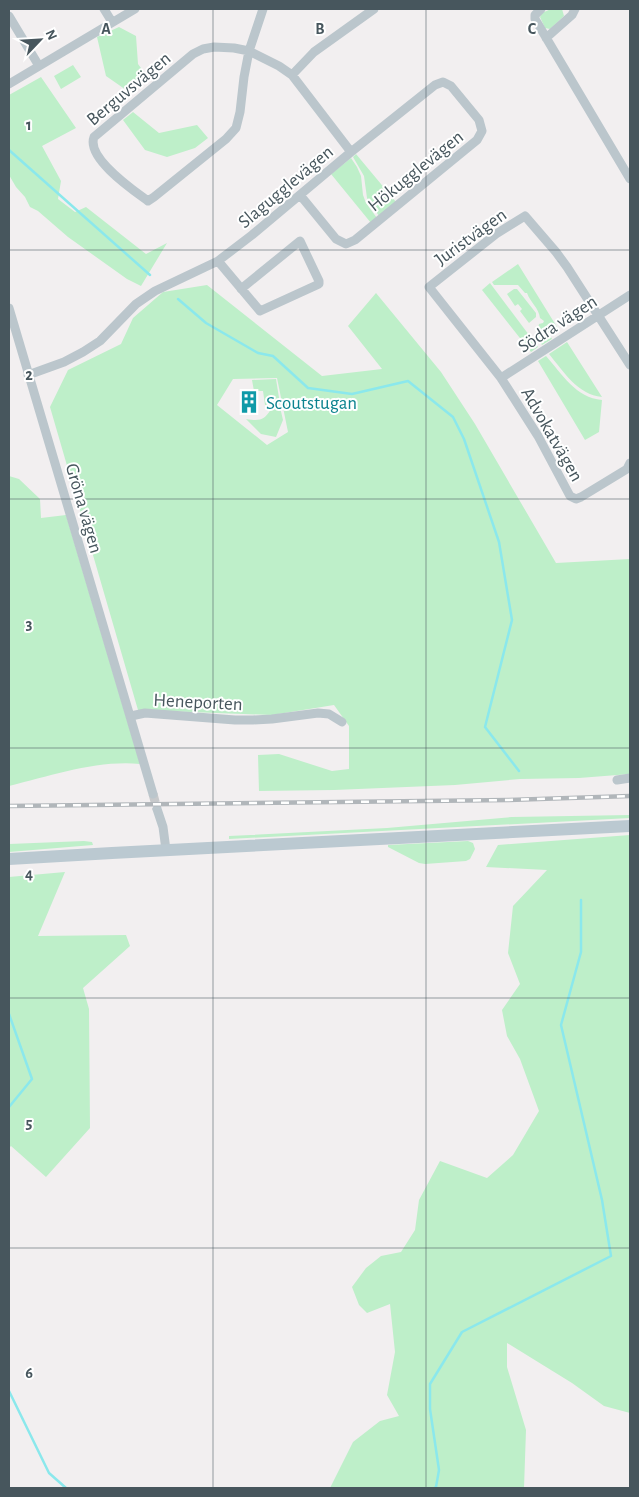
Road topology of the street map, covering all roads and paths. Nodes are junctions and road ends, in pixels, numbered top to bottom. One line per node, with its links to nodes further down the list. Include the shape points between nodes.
1 (104, 9): 8 (street)
2 (135, 9): 8 (street)
3 (263, 9): 10 (street, Berguvsvägen)
4 (374, 9): 12 (street, via 314,52)
5 (541, 9): 9 (street, via 535,19)
6 (575, 9): 9 (street)
7 (9, 16): 11 (street)
8 (112, 22): 11 (street)
9 (546, 38): 15 (street)
10 (249, 51): 10 (street, Berguvsvägen, via 236,128 154,197 148,201 140,196 104,165 93,147 94,137 193,54 214,47); 12 (street, Slagugglevägen)
11 (39, 66): 13 (street)
12 (292, 75): 14 (street, Slagugglevägen)
13 (9, 84)
14 (351, 152): 16 (street, Slagugglevägen); 16 (street, Hökugglevägen, via 443,82 452,86 480,120 482,130 478,140 346,244 336,239)
15 (630, 179)
16 (300, 195): 17 (street, Slagugglevägen)
17 (218, 261): 18 (street); 23 (street, Slagugglevägen, via 155,291 136,304 100,341 83,352)
18 (242, 289): 18 (street, via 260,311 319,284 319,281 300,240)
19 (630, 295): 21 (street, Södra vägen)
20 (9, 308): 23 (street, Gröna vägen)
21 (598, 316): 22 (street); 24 (street, Södra vägen); 24 (street, Juristvägen, via 556,252 525,216 496,234 429,287)
22 (630, 365)
23 (28, 375): 26 (street, Gröna vägen)
24 (501, 378): 25 (street, Advokatvägen, via 538,436 570,496 581,497 627,469)
25 (630, 463)
26 (130, 716): 27 (street, Heneporten, via 146,713 252,720 318,713 329,714); 30 (street, Heneporten)
27 (342, 722)
28 (630, 778): 29 (street)
29 (617, 780)
30 (153, 794)
31 (158, 809): 33 (street)
32 (630, 826): 33 (main road)
33 (166, 850): 34 (main road)
34 (9, 859)

